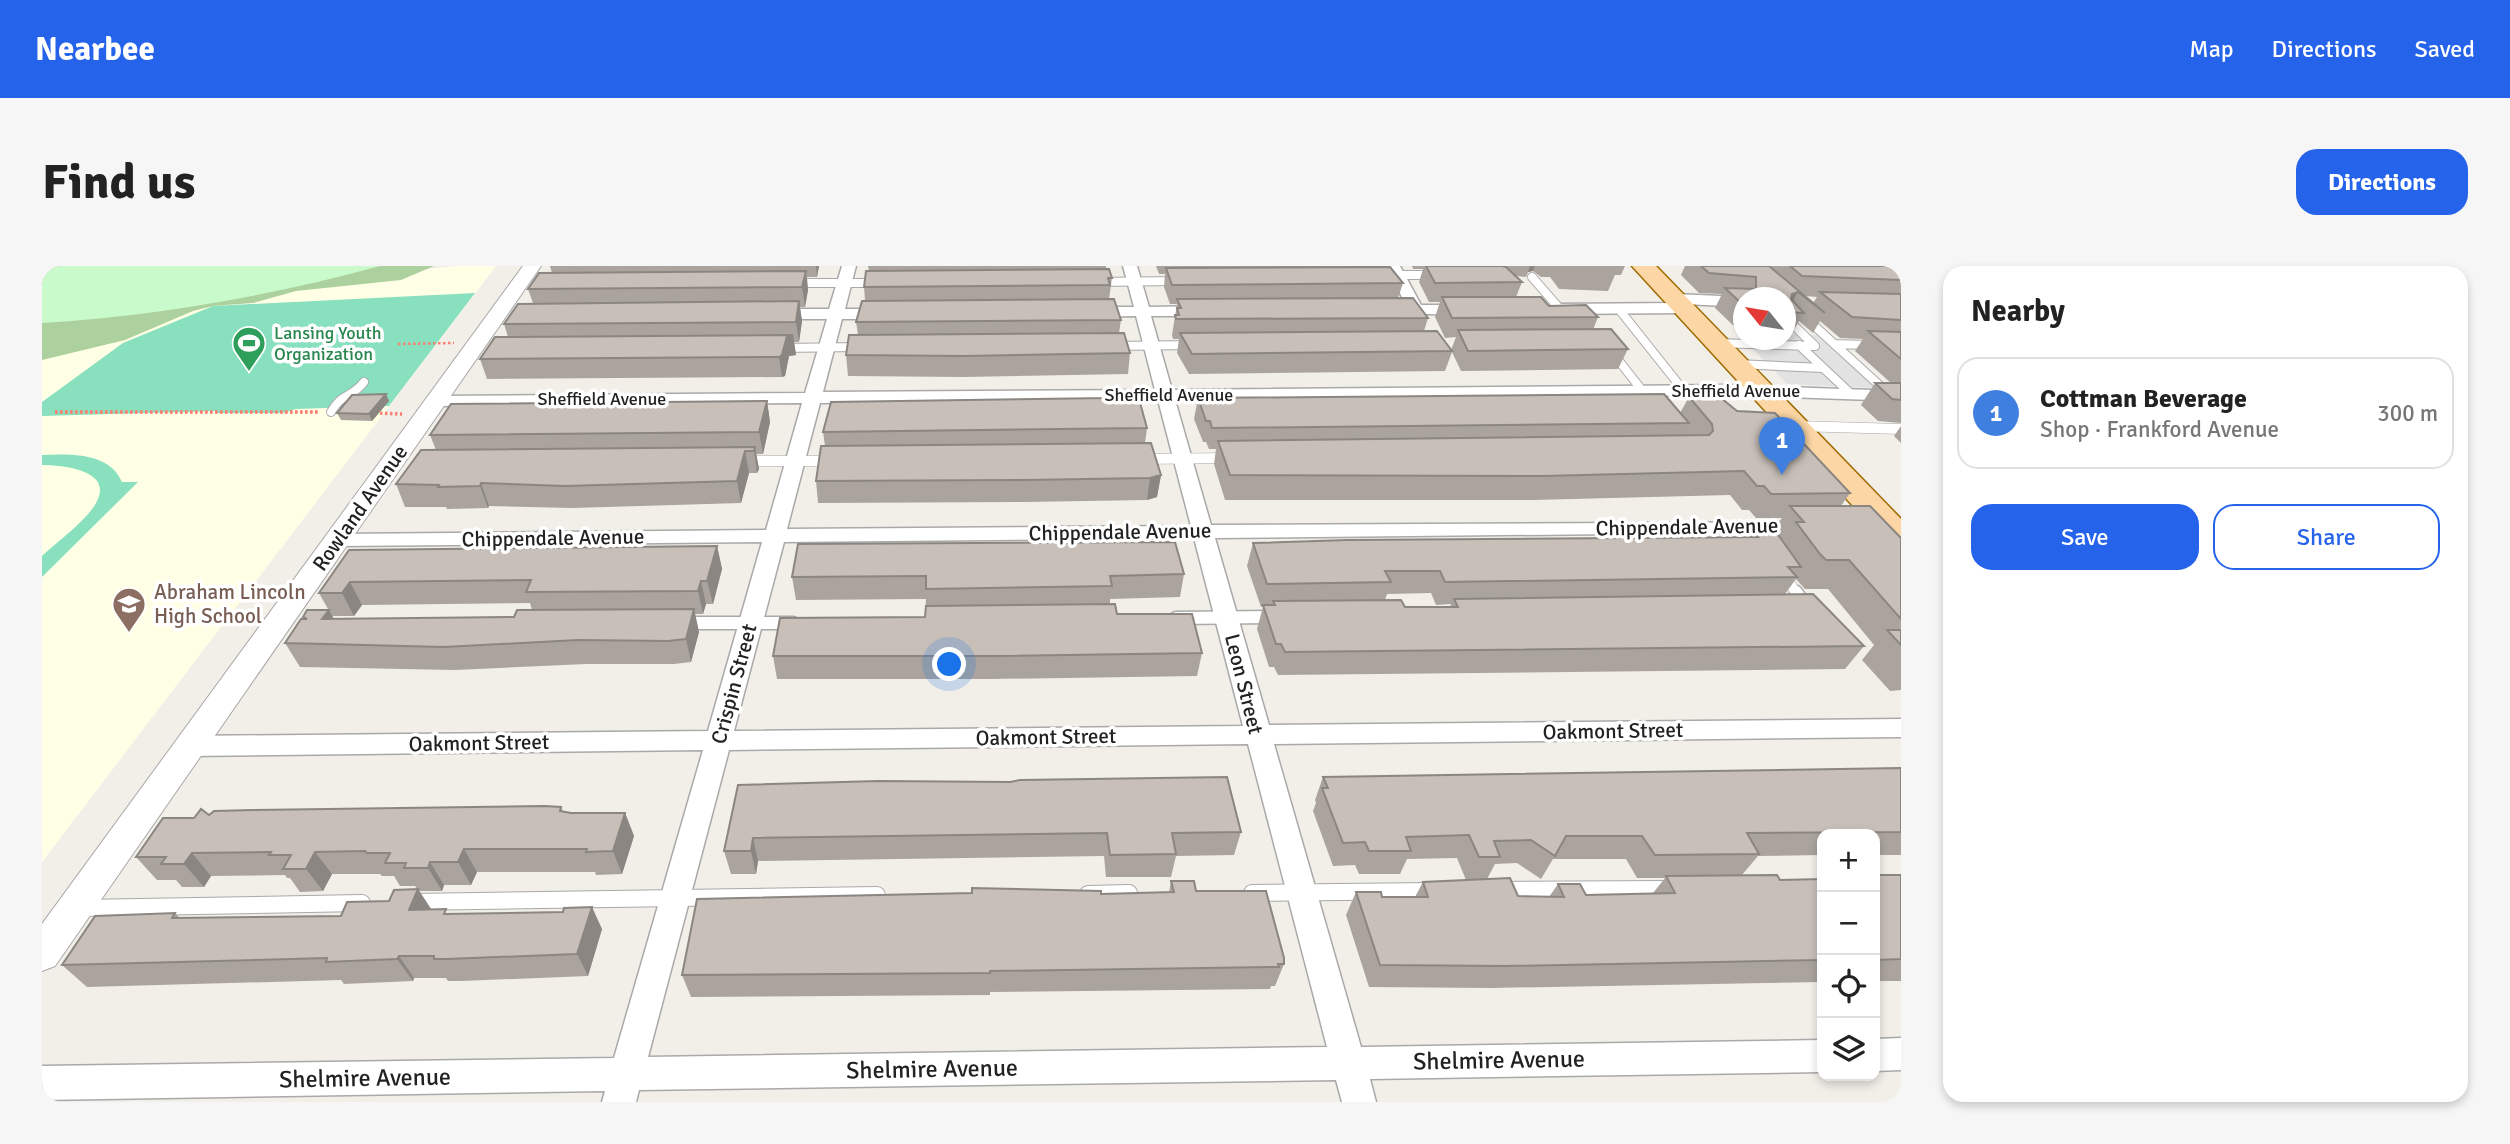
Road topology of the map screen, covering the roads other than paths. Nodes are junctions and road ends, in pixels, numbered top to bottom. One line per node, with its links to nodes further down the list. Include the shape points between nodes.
1 (1643, 266): 13 (main road)
2 (846, 274): 10 (lane); 11 (lane); 25 (street, Crispin Street)
3 (1132, 274): 8 (lane); 9 (lane); 24 (street, Leon Street)
4 (1394, 274): 5 (lane); 21 (street)
5 (1451, 276)
6 (1532, 277): 19 (lane)
7 (527, 279): 50 (street, Rowland Avenue, via 509,316 471,348)
8 (1186, 281)
9 (1092, 282)
10 (885, 283)
11 (776, 284)
12 (1733, 302): 13 (street)
13 (1679, 304): 16 (street); 30 (main road)
14 (1814, 304): 15 (street)
15 (1796, 305)
16 (1618, 308): 19 (street, via 1582,313); 45 (lane)
17 (1480, 309): 21 (street)
18 (1541, 309): 19 (street)
19 (1560, 309)
20 (1375, 310): 21 (street)
21 (1416, 310)
22 (1224, 311): 24 (street)
23 (1063, 312): 24 (street)
24 (1143, 312): 36 (street, Leon Street)
25 (834, 314): 26 (street); 28 (street); 40 (street, Crispin Street)
26 (902, 314)
27 (1796, 314): 32 (lane)
28 (753, 315)
29 (1796, 320): 34 (lane, via 1815,346)
30 (1716, 342): 34 (lane); 41 (main road)
31 (1605, 343): 44 (lane)
32 (1834, 344): 37 (lane); 49 (lane)
33 (1208, 345): 36 (lane)
34 (1799, 345): 42 (lane)
35 (1099, 346): 36 (lane)
36 (1153, 346): 47 (street, Leon Street)
37 (1901, 346)
38 (867, 347): 40 (lane)
39 (772, 348): 40 (lane)
40 (827, 348): 48 (street, Crispin Street)
41 (1737, 365): 42 (lane); 52 (main road)
42 (1823, 368): 46 (lane)
43 (364, 382): 53 (lane, via 357,391 338,398)
44 (1642, 391): 45 (street, Sheffield Avenue); 47 (street, Sheffield Avenue); 51 (lane)
45 (1684, 391): 52 (street, Sheffield Avenue)
46 (1851, 394): 49 (street, Sheffield Avenue); 52 (street, Sheffield Avenue)
47 (1167, 395): 48 (street, Sheffield Avenue); 55 (street, Leon Street)
48 (813, 398): 50 (street, Sheffield Avenue); 60 (street, Crispin Street)
49 (1897, 399)
50 (436, 401): 66 (street, Rowland Avenue, via 398,465)
51 (1659, 411)
52 (1778, 411): 54 (lane); 64 (main road)
53 (331, 412)
54 (1901, 429)
55 (1184, 458): 56 (lane); 57 (lane); 63 (street, Leon Street)
56 (1239, 458)
57 (1129, 459)
58 (851, 460): 60 (lane)
59 (725, 461): 60 (lane)
60 (795, 461): 65 (street, Crispin Street)
61 (1829, 526): 63 (street, Chippendale Avenue, via 1754,532)
62 (1862, 527): 64 (street)
63 (1203, 532): 65 (street, Chippendale Avenue); 69 (street, Leon Street)
64 (1900, 535)
65 (774, 536): 66 (street, Chippendale Avenue); 73 (street, Crispin Street)
66 (338, 540): 78 (street, Rowland Avenue, via 283,625)
67 (1772, 557): 68 (lane, via 1811,613)
68 (1793, 608)
69 (1227, 617): 70 (lane); 71 (lane); 76 (street, Leon Street)
70 (1283, 617)
71 (1159, 618)
72 (805, 622): 73 (lane)
73 (750, 623): 74 (lane); 77 (street, Crispin Street)
74 (666, 624)
75 (1901, 729): 76 (street, Oakmont Street)
76 (1257, 734): 77 (street, Oakmont Street); 82 (street, Leon Street)
77 (719, 741): 78 (street, Oakmont Street); 87 (street, Crispin Street)
78 (190, 746): 88 (street, Rowland Avenue)
79 (1685, 888): 80 (lane)
80 (1479, 890)
81 (1451, 891): 82 (lane)
82 (1300, 892): 84 (lane); 93 (street, Leon Street)
83 (1148, 893): 85 (lane)
84 (1231, 893)
85 (1079, 894)
86 (898, 895): 87 (lane)
87 (677, 897): 88 (lane); 95 (street, Crispin Street)
88 (75, 908): 89 (street, Rowland Avenue)
89 (42, 954)
90 (1901, 1054): 91 (street)
91 (1880, 1055)
92 (1817, 1056): 93 (street, Shelmire Avenue)
93 (1347, 1062): 95 (street, Shelmire Avenue); 96 (street, Leon Street)
94 (42, 1083): 95 (street, Shelmire Avenue)
95 (623, 1088)
96 (1359, 1102)

